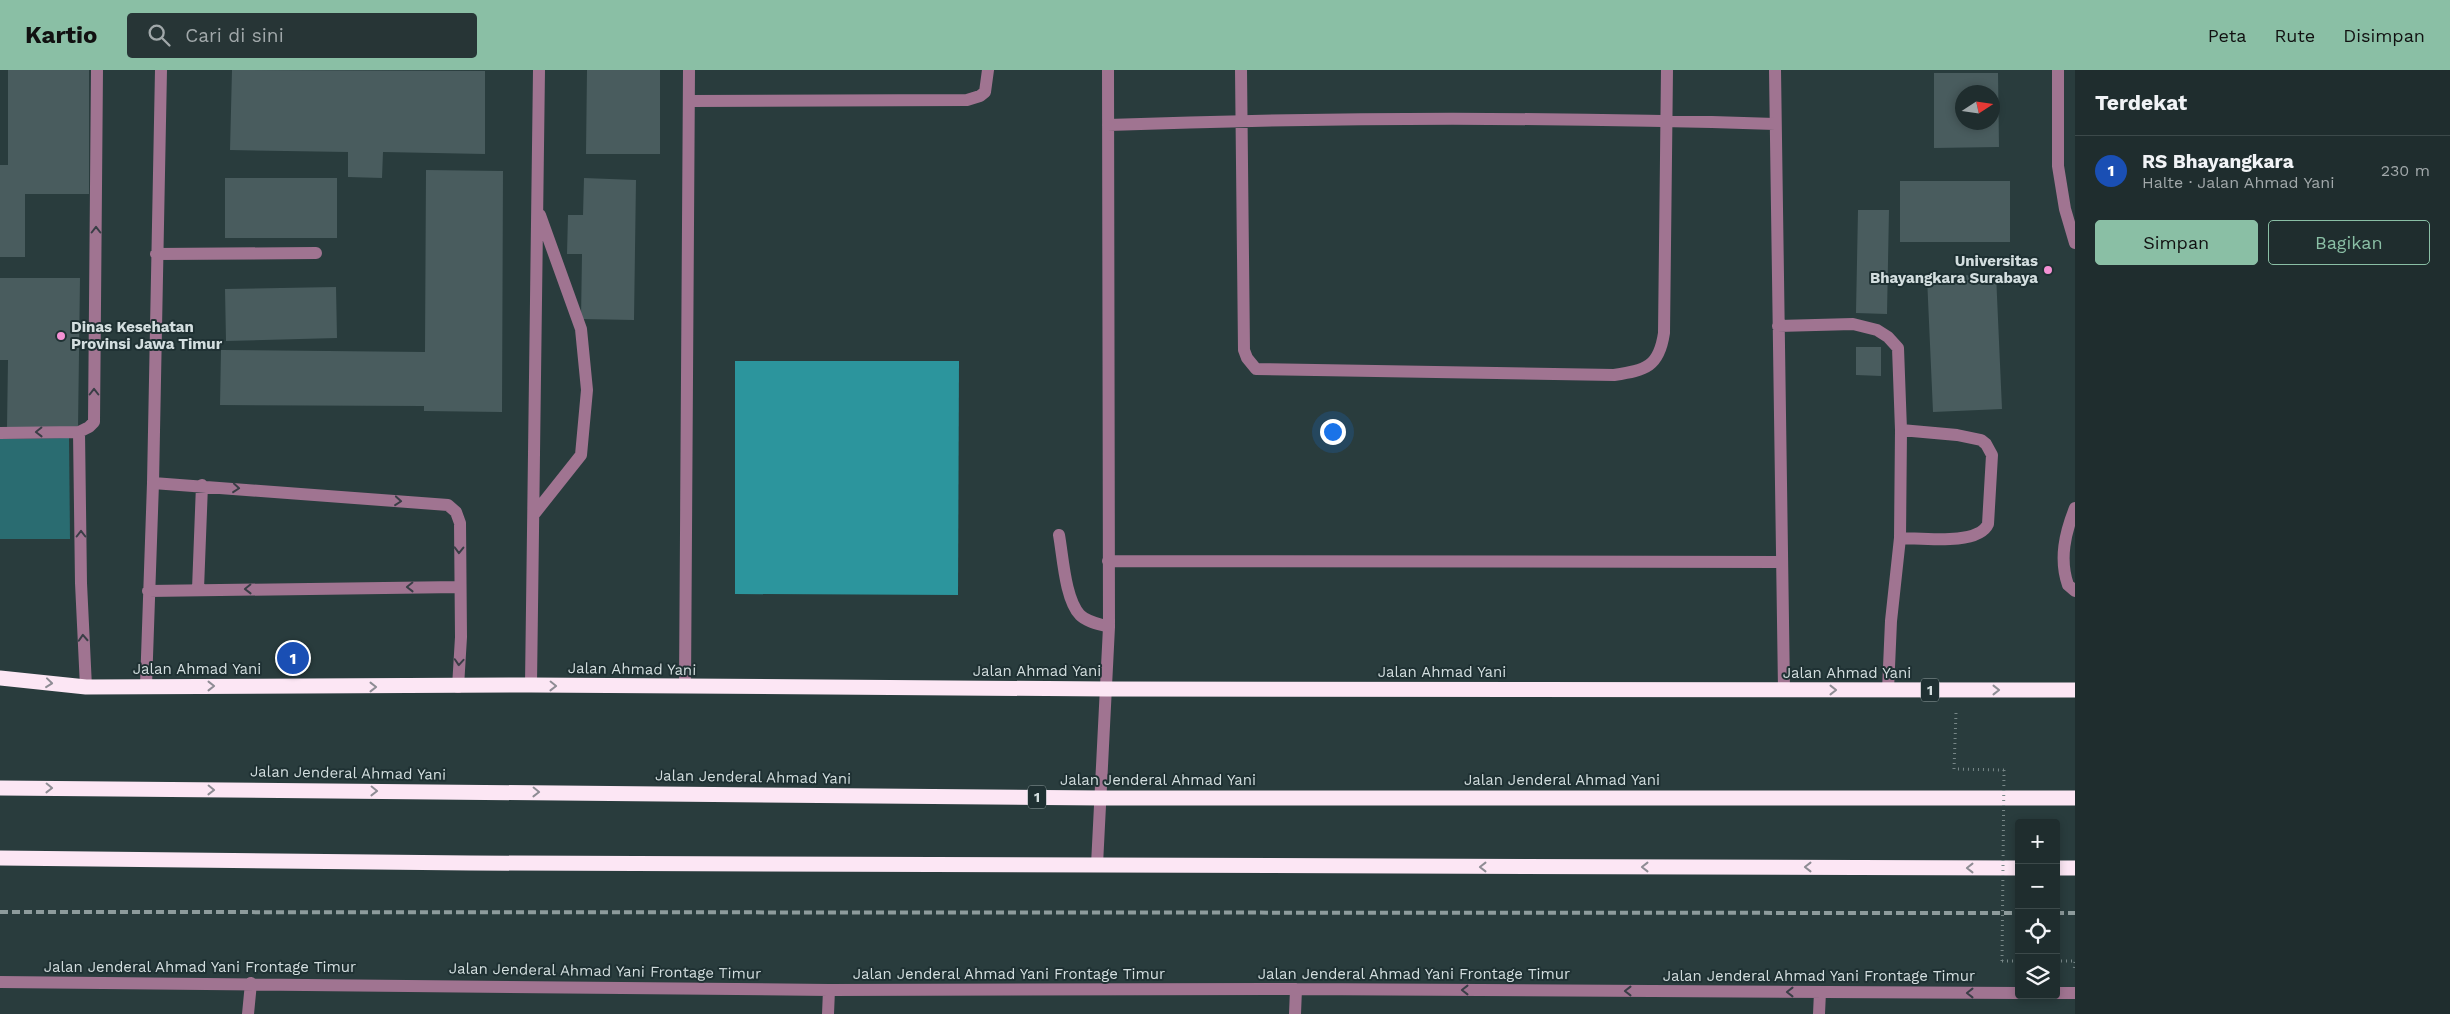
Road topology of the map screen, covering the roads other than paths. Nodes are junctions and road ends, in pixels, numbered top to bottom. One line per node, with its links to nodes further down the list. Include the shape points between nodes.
1 (97, 70): 22 (street, one-way to 1, via 94,422)
2 (161, 70): 19 (street)
3 (539, 70): 16 (street)
4 (689, 70): 11 (street)
5 (988, 70): 11 (street, via 985,92 967,100)
6 (1108, 70): 15 (street)
7 (1241, 70): 12 (street)
8 (1667, 70): 13 (street)
9 (1774, 70): 14 (street)
10 (2058, 70): 17 (street, via 2058,166)
11 (689, 101): 42 (street)
12 (1243, 120): 13 (street); 13 (street, via 1244,350 1246,358 1256,369 1614,375 1647,368 1662,348); 15 (street)
13 (1667, 120): 14 (street)
14 (1775, 124): 20 (street)
15 (1108, 125): 30 (street)
16 (537, 208): 27 (street); 27 (street, via 581,329 586,390 581,455)
17 (2075, 243)
18 (316, 253): 19 (street)
19 (156, 254): 24 (street)
20 (1778, 326): 21 (street, via 1853,324 1888,336 1898,348); 31 (street)
21 (1901, 430): 29 (street); 29 (street, via 1974,437 1986,444 1992,455 1985,530 1956,539)
22 (79, 432): 23 (street, one-way to 23); 39 (street, one-way to 22)
23 (0, 433)
24 (153, 483): 25 (street); 34 (street)
25 (202, 485): 32 (street, one-way to 32, via 448,505 456,512 460,523); 33 (street)
26 (2075, 508): 35 (street, via 2064,543 2063,560 2068,585)
27 (535, 513): 38 (street)
28 (1059, 535): 36 (street, via 1070,598 1080,615)
29 (1900, 538): 45 (street)
30 (1108, 561): 31 (street); 36 (street)
31 (1782, 562): 44 (street)
32 (459, 587): 33 (street, one-way to 33); 41 (street, one-way to 41)
33 (198, 589): 34 (street)
34 (148, 591): 40 (street)
35 (2075, 591)
36 (1108, 627): 43 (street)
37 (0, 678): 39 (highway, Jalan Ahmad Yani / 1, one-way to 39)
38 (531, 685): 41 (highway, Jalan Ahmad Yani / 1); 42 (highway, Jalan Ahmad Yani / 1, one-way to 42)
39 (86, 686): 40 (highway, Jalan Ahmad Yani / 1)
40 (146, 686): 41 (highway, Jalan Ahmad Yani / 1, one-way to 41)
41 (458, 687)
42 (685, 687): 43 (highway, Jalan Ahmad Yani / 1)
43 (1106, 689): 44 (highway, Jalan Ahmad Yani / 1); 48 (street)
44 (1784, 690): 45 (highway, Jalan Ahmad Yani / 1, one-way to 45)
45 (1888, 690): 46 (highway, Jalan Ahmad Yani / 1, one-way to 46)
46 (2075, 690)
47 (0, 788): 48 (highway, Jalan Jenderal Ahmad Yani / 1, one-way to 48)
48 (1100, 790): 49 (highway, Jalan Jenderal Ahmad Yani / 1); 51 (street)
49 (2075, 798)
50 (0, 858): 51 (highway)
51 (1097, 865): 52 (highway, one-way to 51)
52 (2015, 868)
53 (2060, 868): 54 (highway)
54 (2075, 868)
55 (0, 982): 56 (street, Jalan Jenderal Ahmad Yani Frontage Timur)
56 (251, 983): 58 (street, Jalan Jenderal Ahmad Yani Frontage Timur); 63 (street)
57 (1296, 989): 58 (street, Jalan Jenderal Ahmad Yani Frontage Timur); 59 (street, Jalan Jenderal Ahmad Yani Frontage Timur, one-way to 57); 65 (street)
58 (829, 990): 64 (street)
59 (1820, 992): 60 (street, Jalan Jenderal Ahmad Yani Frontage Timur, one-way to 59); 66 (street)
60 (2015, 993)
61 (2060, 993): 62 (street)
62 (2075, 993)
63 (248, 1014)
64 (828, 1014)
65 (1295, 1014)
66 (1819, 1014)

